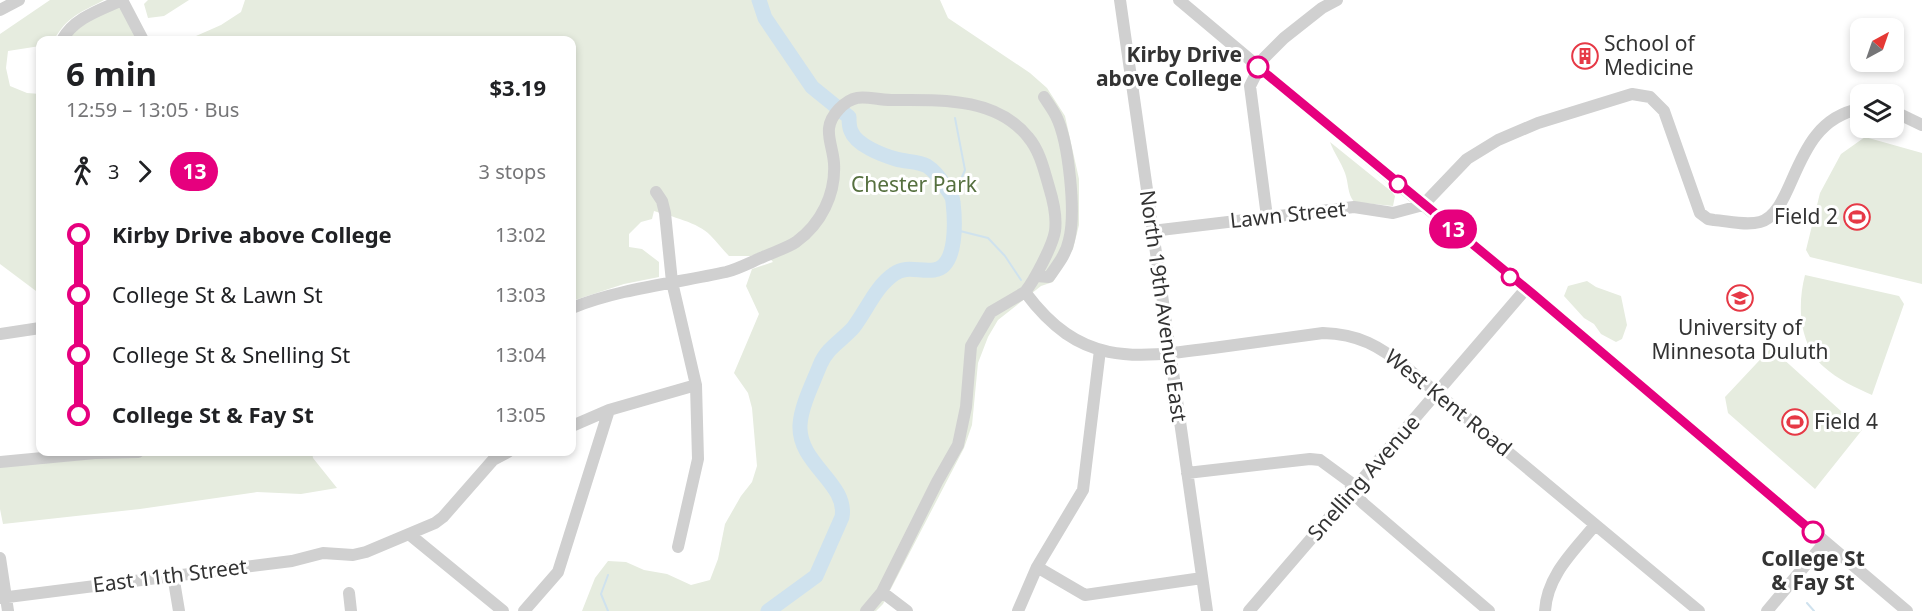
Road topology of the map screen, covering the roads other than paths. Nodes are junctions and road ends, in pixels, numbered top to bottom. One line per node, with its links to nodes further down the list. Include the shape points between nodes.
1 (19, 0): 5 (street)
2 (1120, 0): 16 (street, North 19th Avenue East)
3 (1179, 0): 8 (street)
4 (1337, 0): 8 (street, via 1284,38)
5 (0, 10)
6 (65, 36): 7 (street, via 80,21 122,0)
7 (140, 36)
8 (1258, 67): 14 (street); 15 (street, via 1251,86)
9 (1044, 97): 17 (street, via 1057,117 1066,150 1072,212 1070,239 1061,261 1049,277)
10 (1850, 113): 14 (street, via 1818,132 1778,207 1760,222 1714,220 1700,213 1664,111 1650,97 1632,94 1538,123 1489,144 1467,159)
11 (1904, 116): 12 (street)
12 (1922, 125)
13 (656, 192): 18 (street, via 665,213)
14 (1423, 205): 15 (street, Lawn Street, via 1393,213 1354,207); 19 (street)
15 (1267, 217): 16 (street, Lawn Street)
16 (1152, 231): 25 (street, North 19th Avenue East)
17 (1036, 276): 18 (street, via 1055,233 1054,209 1039,154 1029,137 1002,114 957,101 862,96 842,106 830,119 832,188 825,209 813,226 796,242 728,272); 20 (street)
18 (672, 282): 21 (street); 26 (street)
19 (1526, 290): 27 (street, Snelling Avenue); 37 (street)
20 (1025, 292): 24 (street, West Kent Road, via 1057,327); 43 (street, via 991,312 971,346 958,445)
21 (576, 307)
22 (36, 329): 23 (street)
23 (0, 334)
24 (1100, 350): 25 (street, West Kent Road, via 1124,356); 40 (street, via 1083,490)
25 (1170, 353): 27 (street, West Kent Road, via 1341,334 1383,350); 33 (street, North 19th Avenue East)
26 (696, 385): 28 (street); 38 (street, via 698,459)
27 (1437, 393): 34 (street, Snelling Avenue); 35 (street, West Kent Road)
28 (609, 410): 29 (street); 50 (street, via 558,572)
29 (576, 424)
30 (63, 456): 32 (street)
31 (500, 456): 36 (street, East 11th Street, via 443,517)
32 (0, 462)
33 (1186, 473): 34 (street, via 1320,460 1350,482); 42 (street, North 19th Avenue East)
34 (1352, 492): 55 (street, Snelling Avenue); 56 (street)
35 (1595, 525): 57 (street, via 1554,577); 58 (street, West Kent Road)
36 (409, 534): 41 (street, East 11th Street, via 353,555 323,553 292,561); 49 (street)
37 (1825, 542): 59 (street); 60 (street)
38 (678, 547)
39 (0, 558): 45 (street)
40 (1037, 567): 42 (street, via 1085,595); 53 (street)
41 (173, 575): 45 (street, East 11th Street); 47 (street)
42 (1202, 578): 54 (street, North 19th Avenue East)
43 (882, 592): 51 (street); 52 (street)
44 (349, 593): 48 (street)
45 (3, 598): 46 (street)
46 (8, 611)
47 (179, 611)
48 (351, 611)
49 (502, 611)
50 (524, 611)
51 (866, 611)
52 (907, 611)
53 (1018, 611)
54 (1207, 611)
55 (1249, 611)
56 (1489, 611)
57 (1545, 611)
58 (1699, 611)
59 (1767, 611)
60 (1907, 611)

